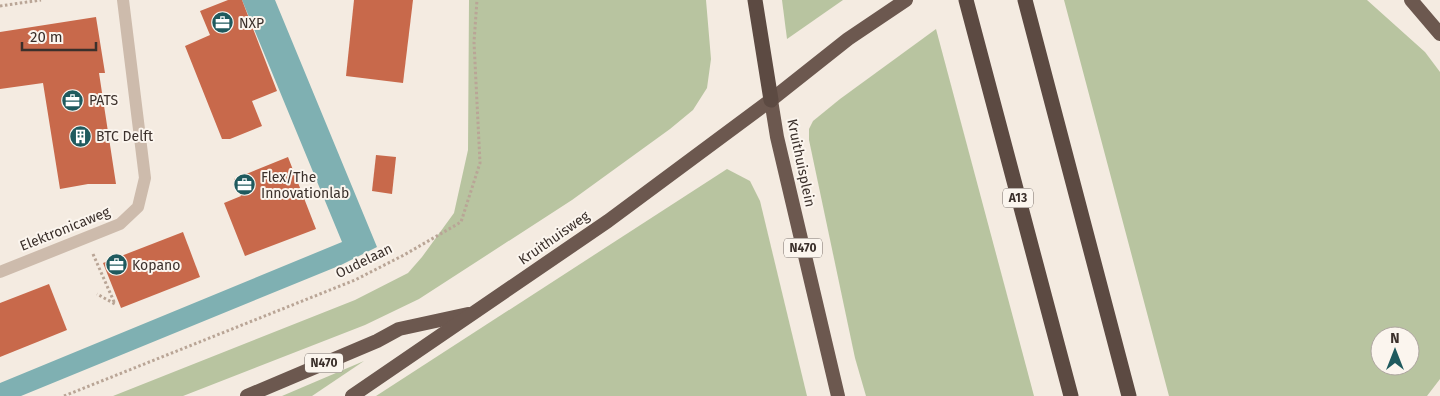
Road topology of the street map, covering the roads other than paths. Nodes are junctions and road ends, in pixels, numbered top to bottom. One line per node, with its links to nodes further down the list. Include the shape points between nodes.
1 (122, 0): 9 (street, Elektronicaweg, via 145,178 138,207 120,224)
2 (755, 0): 8 (highway)
3 (906, 0): 8 (highway, N470, via 848,39)
4 (966, 0): 14 (highway, A13)
5 (1025, 0): 15 (highway)
6 (1411, 0): 7 (highway)
7 (1440, 34)
8 (771, 100): 10 (highway, Kruithuisweg / N470, via 608,221); 13 (highway, Kruithuisplein / N470)
9 (0, 272)
10 (476, 312): 11 (highway, N470, via 399,329 378,341); 12 (highway, Kruithuisweg / N470)
11 (247, 396)
12 (352, 396)
13 (838, 396)
14 (1071, 396)
15 (1129, 396)

